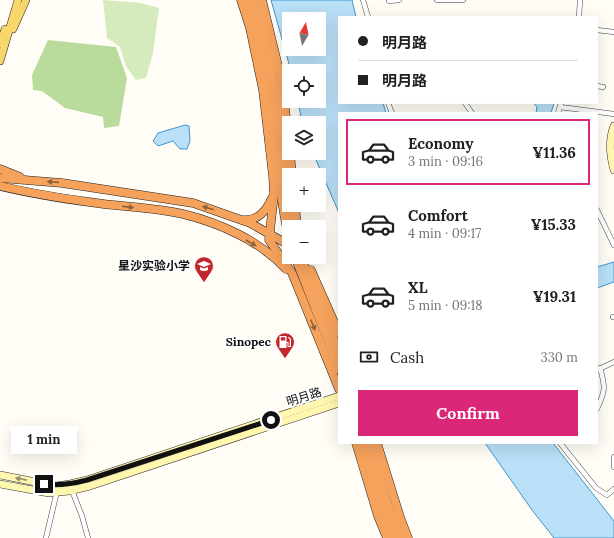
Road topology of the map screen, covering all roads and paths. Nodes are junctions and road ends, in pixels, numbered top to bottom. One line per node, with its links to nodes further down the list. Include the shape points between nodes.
1 (14, 0): 18 (main road)
2 (18, 0): 18 (main road)
3 (26, 0): 18 (main road, via 23,10)
4 (241, 0): 36 (highway, via 250,28 263,90)
5 (247, 0): 19 (highway)
6 (254, 0): 19 (highway)
7 (262, 0): 25 (highway, via 276,56)
8 (363, 0): 14 (street)
9 (399, 0): 13 (street)
10 (437, 0): 11 (street)
11 (464, 0)
12 (580, 0): 15 (street)
13 (388, 1)
14 (368, 16)
15 (579, 16)
16 (598, 30): 17 (street)
17 (614, 32)
18 (3, 43): 20 (main road)
19 (263, 44): 28 (highway, via 278,104); 39 (highway)
20 (0, 61)
21 (598, 86): 22 (street)
22 (603, 87)
23 (560, 105): 24 (street)
24 (614, 114)
25 (285, 116)
26 (614, 126): 27 (street)
27 (613, 157): 30 (street)
28 (285, 168)
29 (0, 169): 32 (highway)
30 (614, 170)
31 (0, 178): 32 (highway)
32 (28, 180): 38 (highway, one-way to 32, via 193,203)
33 (0, 186): 35 (highway)
34 (0, 189): 35 (highway)
35 (17, 190): 46 (highway, one-way to 46, via 182,214 211,223 236,233 259,247 285,268)
36 (274, 194): 38 (highway, via 260,216); 40 (highway)
37 (598, 213): 42 (street)
38 (243, 220): 40 (highway)
39 (286, 220)
40 (270, 234): 41 (highway); 46 (highway, via 269,240 292,273)
41 (282, 241)
42 (614, 245)
43 (298, 264): 50 (highway)
44 (305, 264): 48 (highway)
45 (306, 264): 47 (highway)
46 (298, 288): 52 (highway, one-way to 52)
47 (338, 331)
48 (338, 349)
49 (614, 362): 51 (street)
50 (338, 365)
51 (598, 369): 55 (street, via 605,385 604,395)
52 (338, 387)
53 (338, 396): 67 (street, 明月路)
54 (338, 403): 67 (street, 明月路, via 90,486)
55 (598, 407)
56 (356, 444): 72 (highway)
57 (363, 444): 63 (highway)
58 (370, 444): 63 (highway)
59 (377, 444): 75 (highway)
60 (561, 444): 68 (street, via 596,488 607,495)
61 (614, 456): 62 (street)
62 (614, 467)
63 (374, 468): 73 (highway, via 386,518); 74 (highway)
64 (0, 475): 66 (street, 明月路, one-way to 64)
65 (0, 484): 69 (street, 明月路, via 40,492)
66 (62, 485): 67 (street, 明月路); 69 (street)
67 (71, 487): 69 (street, 明月路); 71 (street)
68 (614, 489)
69 (56, 492): 70 (street)
70 (46, 538)
71 (88, 538)
72 (387, 538)
73 (394, 538)
74 (401, 538)
75 (408, 538)

